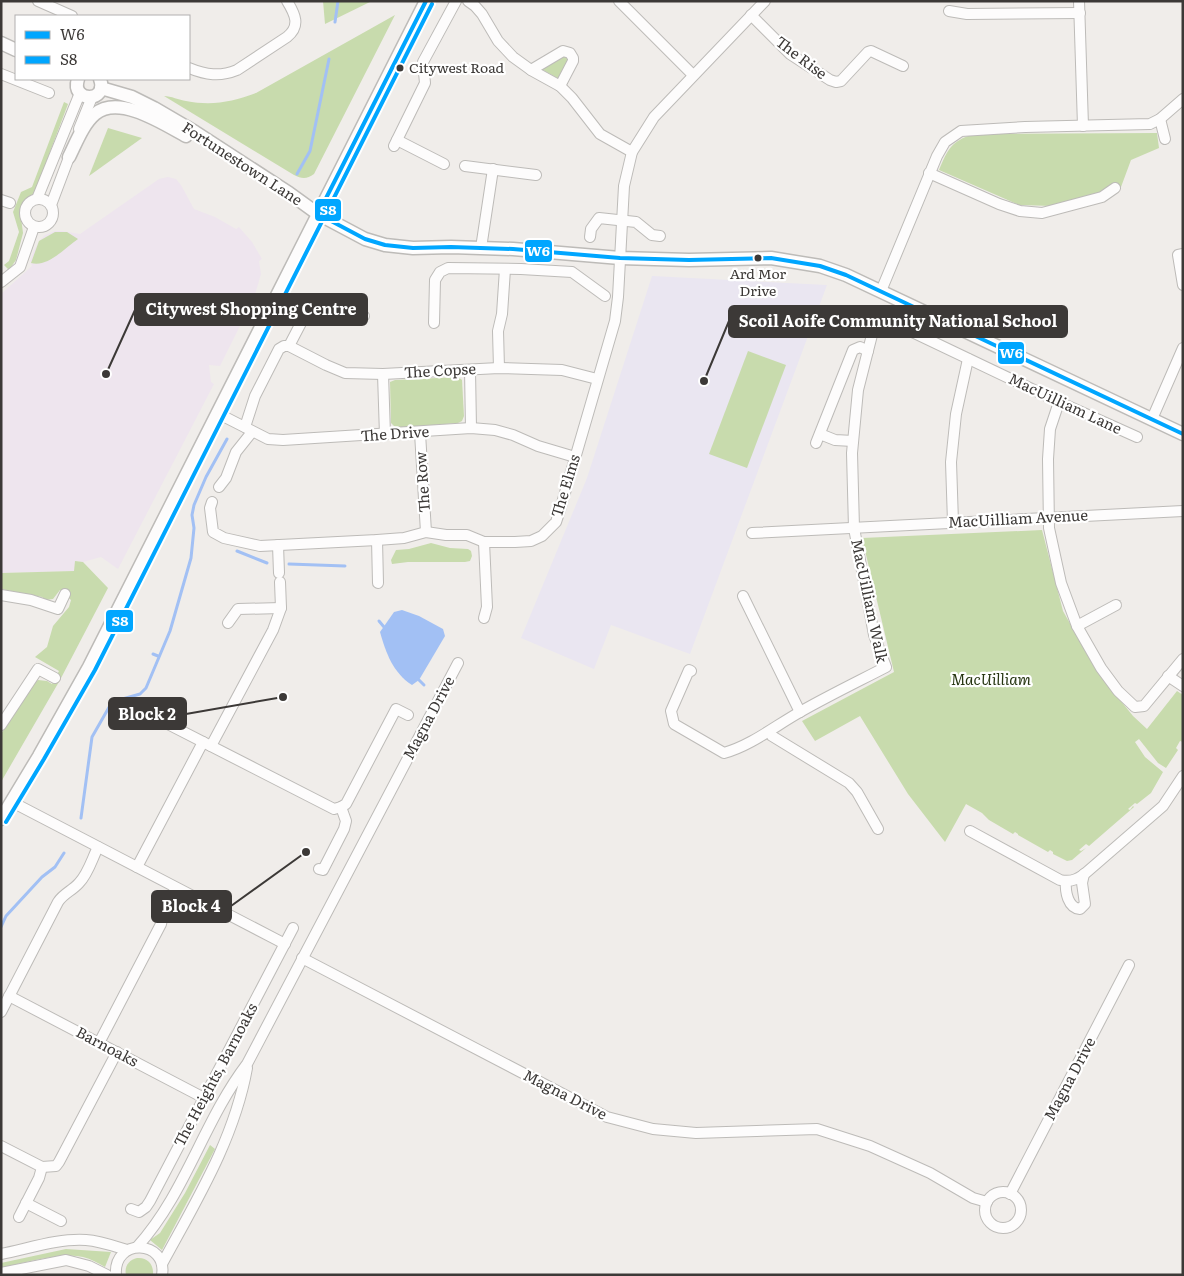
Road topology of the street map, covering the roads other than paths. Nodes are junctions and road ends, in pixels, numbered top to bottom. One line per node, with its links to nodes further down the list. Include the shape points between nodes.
1 (38, 1): 11 (street)
2 (286, 1): 16 (street, via 295,16 292,34 229,73 210,75)
3 (426, 1): 42 (street)
4 (456, 1): 34 (street, via 423,62 425,83 395,143)
5 (468, 1): 17 (street, via 482,14 498,41)
6 (620, 1): 19 (street)
7 (765, 1): 12 (street, The Elms)
8 (1080, 1): 10 (street)
9 (949, 11): 10 (street, via 967,14)
10 (1080, 13): 29 (street)
11 (70, 15)
12 (751, 15): 15 (street, The Rise, via 790,54 830,80 841,81 871,51); 19 (street, The Elms)
13 (1, 43): 14 (street)
14 (15, 50)
15 (903, 66)
16 (190, 68)
17 (531, 70): 24 (street); 24 (street, via 563,51 567,52 573,61)
18 (1, 74): 20 (street)
19 (693, 75): 31 (street, The Elms, via 654,117)
20 (15, 80)
21 (16, 80): 25 (street)
22 (78, 80): 26 (street, via 76,86)
23 (101, 83): 26 (street, Fortunestown Lane, via 98,94); 32 (street, Fortunestown Lane, via 154,108)
24 (560, 86): 31 (street, via 600,134)
25 (49, 93)
26 (86, 95): 33 (street); 40 (street)
27 (1183, 99): 28 (street)
28 (1160, 120): 29 (street, via 1150,124); 30 (street)
29 (1083, 126): 37 (street, via 961,131 944,142)
30 (1165, 139)
31 (632, 152): 43 (street, The Elms, via 624,186)
32 (227, 153): 33 (street, via 212,150 139,112 115,107 102,109 91,118); 42 (street, Fortunestown Lane)
33 (69, 157): 41 (street)
34 (444, 164)
35 (465, 166): 36 (street)
36 (493, 169): 38 (street); 47 (street)
37 (929, 173): 39 (street, via 999,204 1042,213 1102,197); 53 (street)
38 (536, 175)
39 (1115, 188)
40 (37, 199): 41 (street); 44 (street, via 25,212 27,221)
41 (51, 205): 44 (street, via 54,213 51,222 43,227)
42 (318, 214): 47 (street, Fortunestown Lane, via 365,239 385,245); 66 (street)
43 (622, 220): 45 (street, via 636,222 652,235); 46 (street, via 599,218 591,229); 49 (street, The Elms)
44 (34, 227): 51 (street, via 20,267)
45 (660, 236)
46 (590, 237)
47 (481, 248): 49 (street, Fortunestown Lane)
48 (1180, 255): 52 (street)
49 (620, 258): 53 (street, Fortunestown Lane, via 788,260 820,266); 64 (street, The Elms, via 615,321)
50 (505, 269): 54 (street, via 572,272); 56 (street, via 448,268 440,272 435,280); 61 (street, via 498,331)
51 (1, 282)
52 (1183, 285)
53 (881, 291): 67 (street, Fortunestown Lane)
54 (605, 296)
55 (364, 316): 57 (street, via 346,314 313,300)
56 (434, 323)
57 (289, 346): 63 (street, The Copse, via 345,373); 69 (street, via 279,349 255,396)
58 (1183, 348): 67 (street)
59 (868, 351): 60 (street, MacUilliam Lane, via 875,323 885,319); 74 (street, via 858,390); 74 (street, via 860,347 854,350 818,439)
60 (968, 358): 65 (street, MacUilliam Lane); 80 (street, via 956,414 952,453)
61 (499, 368): 62 (street, The Copse); 64 (street, The Copse, via 562,370)
62 (470, 370): 63 (street, The Copse); 68 (street)
63 (383, 374): 72 (street)
64 (597, 379): 75 (street, The Elms)
65 (1059, 402): 73 (street, MacUilliam Lane); 79 (street, via 1050,429)
66 (217, 414): 69 (street, The Drive); 109 (street, via 89,667)
67 (1152, 419): 71 (street, Fortunestown Lane)
68 (471, 428): 70 (street, The Drive); 75 (street, The Drive, via 514,434 538,446)
69 (249, 429): 72 (street, The Drive, via 268,439 283,440); 76 (street, via 249,438 236,452)
70 (420, 432): 72 (street, The Drive); 82 (street, The Row)
71 (1183, 434)
72 (385, 435)
73 (1137, 436)
74 (853, 441): 81 (street)
75 (575, 457): 85 (street, The Elms, via 556,522 549,530 531,541)
76 (219, 487)
77 (212, 502): 86 (street, The Elms, via 213,532 250,544)
78 (1183, 511): 79 (street, MacUilliam Avenue)
79 (1050, 518): 80 (street, MacUilliam Avenue); 95 (street, via 1061,583)
80 (953, 522): 81 (street, MacUilliam Avenue)
81 (854, 528): 83 (street, MacUilliam Avenue); 102 (street, MacUilliam Walk, via 874,635 886,667)
82 (426, 532): 84 (street, The Elms); 85 (street, The Elms, via 467,535)
83 (752, 534)
84 (376, 540): 86 (street, The Elms); 87 (street)
85 (484, 542): 93 (street)
86 (278, 545): 92 (street)
87 (378, 582)
88 (65, 594): 89 (street, via 58,609)
89 (1, 595)
90 (743, 596): 102 (street)
91 (1116, 605): 95 (street)
92 (281, 608): 94 (street, via 238,609); 107 (street, via 273,630)
93 (484, 618)
94 (228, 623)
95 (1077, 626): 99 (street, via 1101,668 1135,707 1144,706)
96 (1183, 659): 99 (street)
97 (458, 663): 122 (street, Magna Drive)
98 (691, 671): 106 (street, via 671,711 678,728 724,753)
99 (1168, 676): 101 (street)
100 (55, 678): 105 (street, via 38,669)
101 (1183, 686)
102 (800, 712): 106 (street)
103 (408, 715): 110 (street, via 396,709 346,804)
104 (160, 720): 107 (street)
105 (1, 725)
106 (770, 732): 112 (street, via 849,784)
107 (207, 744): 110 (street, via 334,809); 115 (street)
108 (1183, 776): 117 (street, via 1163,806)
109 (12, 802): 111 (street); 114 (street)
110 (341, 807): 116 (street, via 346,821 344,829 323,870)
111 (1, 819)
112 (878, 829)
113 (970, 832): 118 (street)
114 (98, 847): 115 (street); 124 (street, via 84,877 58,902)
115 (137, 867): 119 (street)
116 (318, 869)
117 (1084, 874): 118 (street); 118 (street, via 1085,904 1080,909 1071,905)
118 (1066, 881)
119 (176, 888): 121 (street); 126 (street, via 164,910 162,924)
120 (293, 928): 121 (street, The Heights, Barnoaks)
121 (285, 944): 129 (street, The Heights, Barnoaks)
122 (302, 958): 128 (street, Magna Drive); 133 (street, Magna Drive, via 607,1117 653,1129 696,1133 817,1129 870,1146)
123 (1129, 965): 132 (street, Magna Drive)
124 (10, 996): 125 (street); 126 (street, Barnoaks)
125 (1, 1012)
126 (99, 1043): 127 (street, Barnoaks)
127 (117, 1052): 129 (street, Barnoaks); 131 (street, via 59,1162 56,1166)
128 (247, 1064): 138 (street, Magna Drive, via 217,1111 175,1196 150,1233); 140 (street, Magna Drive, via 244,1085 221,1153)
129 (204, 1098): 135 (street, The Heights, Barnoaks, via 150,1201 139,1212)
130 (1, 1146): 131 (street)
131 (42, 1168): 134 (street)
132 (1010, 1194): 133 (street, via 1000,1192); 133 (street, via 1019,1202 1021,1214 1009,1228 992,1224 985,1214)
133 (987, 1202)
134 (26, 1203): 136 (street); 137 (street)
135 (131, 1209)
136 (19, 1217)
137 (61, 1221)
138 (132, 1248): 139 (street, via 85,1240); 140 (street, via 144,1247 155,1253); 143 (street, Magna Drive, via 118,1260)
139 (1, 1254)
140 (162, 1270)
141 (1, 1273): 142 (street, via 66,1260)
142 (107, 1275)
143 (116, 1275)

